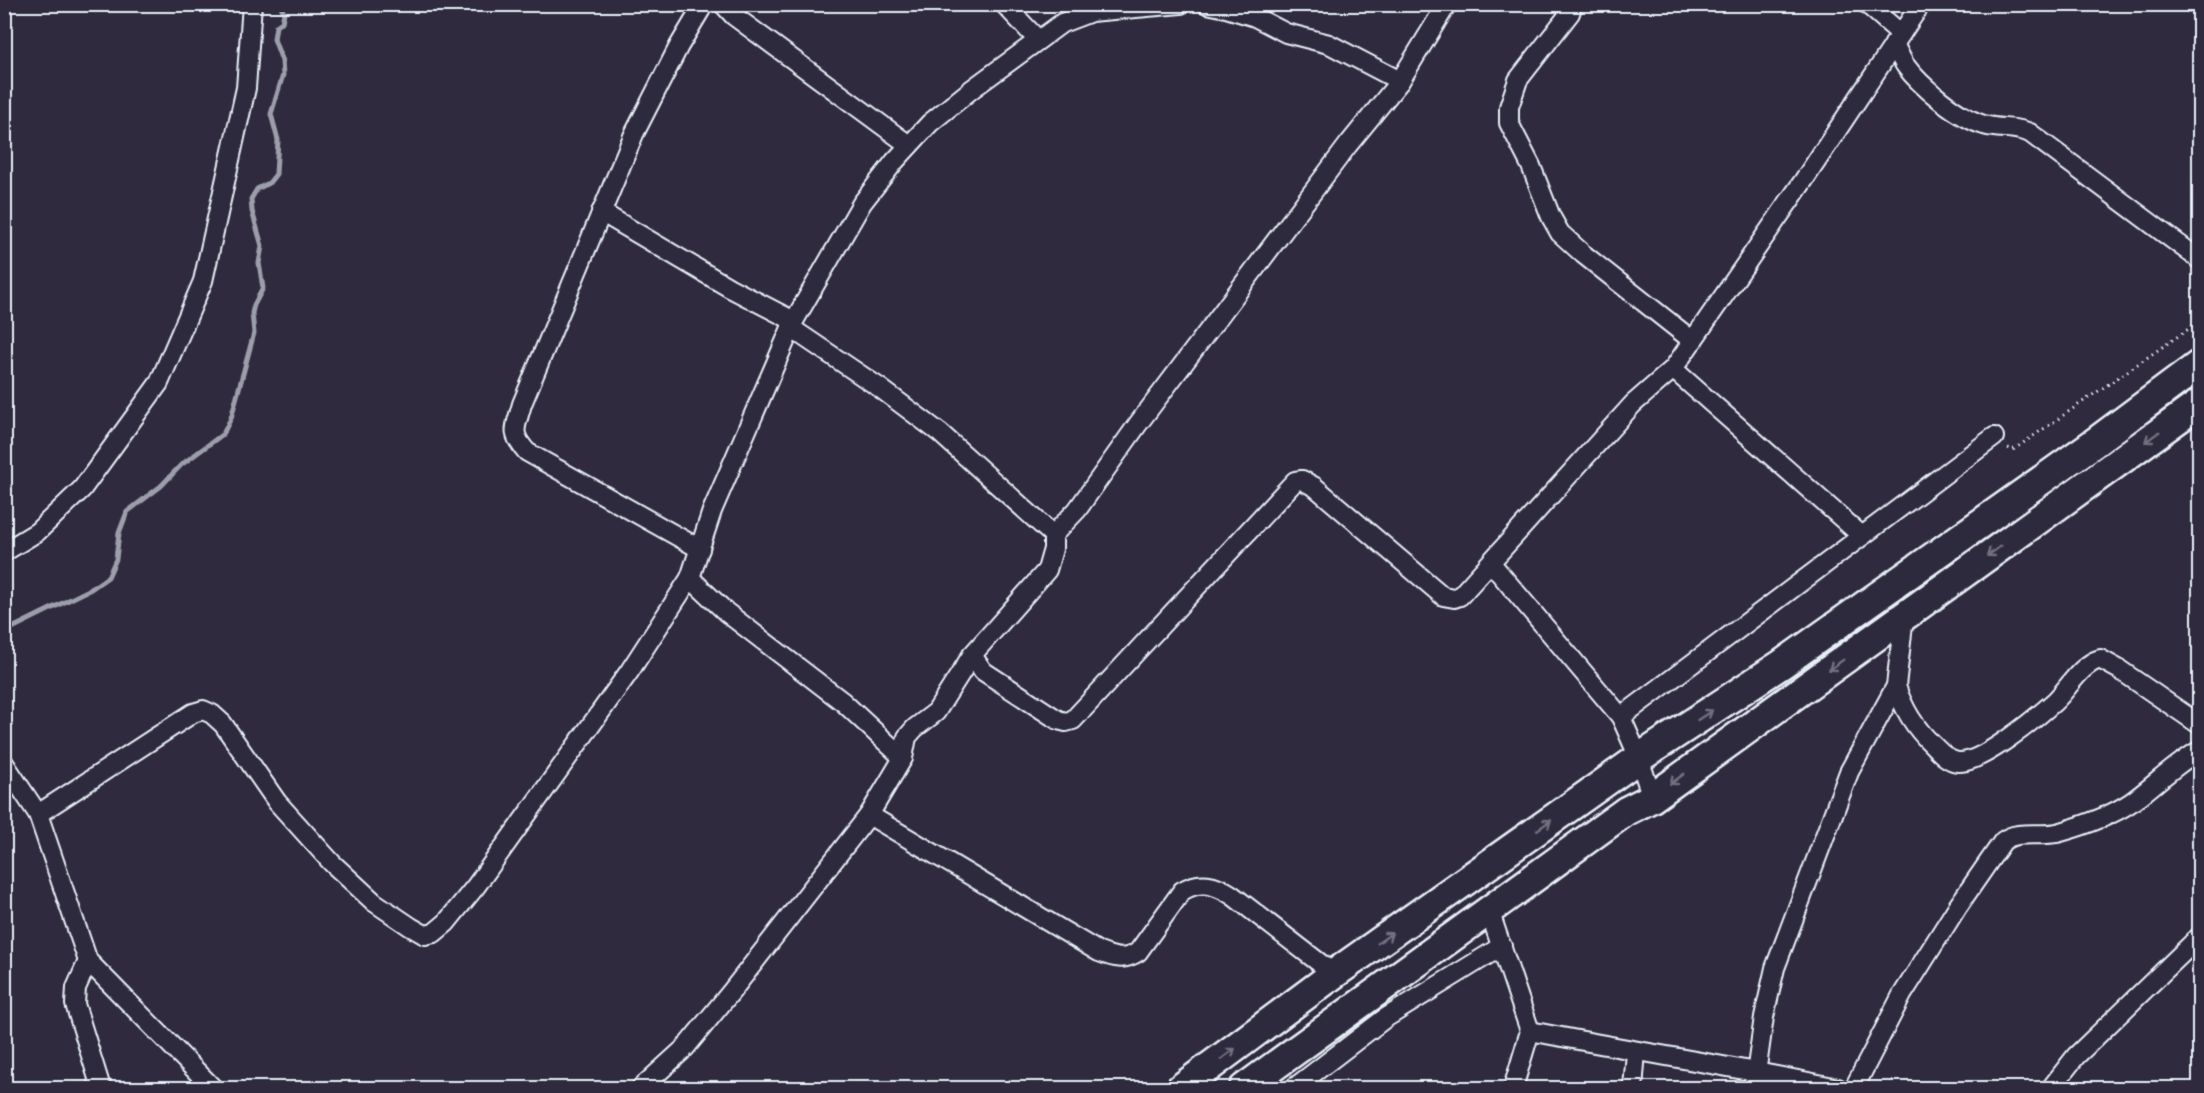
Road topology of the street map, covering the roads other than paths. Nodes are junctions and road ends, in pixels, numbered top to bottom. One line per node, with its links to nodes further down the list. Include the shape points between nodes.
1 (252, 4): 26 (street, via 246,88 203,281 159,382 82,489 38,532)
2 (704, 4): 15 (street, via 634,134)
3 (723, 4): 14 (street)
4 (1004, 4): 12 (street)
5 (1182, 4): 12 (street, via 1091,12 1062,23)
6 (1207, 4): 13 (street, via 1329,44)
7 (1448, 4): 13 (street)
8 (1573, 4): 18 (street, via 1518,80 1509,107 1509,123 1560,233)
9 (1867, 4): 11 (street)
10 (1921, 4): 11 (street)
11 (1897, 39): 16 (street, via 1905,65 1922,85 1983,125 2030,132); 18 (street)
12 (1038, 40): 14 (street, via 938,116)
13 (1400, 81): 23 (street, via 1145,414 1077,510)
14 (909, 145): 17 (street, via 862,202)
15 (601, 212): 17 (street); 25 (street, via 522,404 516,440 527,452)
16 (2199, 260)
17 (792, 325): 23 (street, via 940,433); 25 (street, via 712,511)
18 (1693, 341): 20 (street)
19 (2199, 364): 36 (main road, one-way to 19, via 1782,664)
20 (1673, 369): 24 (street); 27 (street, via 1633,404)
21 (2199, 403): 29 (main road, one-way to 29)
22 (1994, 437): 24 (street)
23 (1053, 535): 30 (street, via 1047,570)
24 (1862, 536): 32 (street)
25 (700, 549): 28 (street)
26 (4, 552)
27 (1491, 562): 30 (street, via 1460,596 1443,596 1315,487 1295,481 1072,720 1058,720 983,672); 32 (street)
28 (690, 578): 35 (street, via 726,612 843,702); 39 (street, via 629,672 476,886 434,933 425,935 374,902 332,863 277,802 223,724 203,710)
29 (1904, 616): 31 (street); 38 (main road, one-way to 38)
30 (972, 655): 35 (street, via 936,712 907,737)
31 (1896, 686): 33 (street, via 1911,719 1926,739 1943,756 1958,762 1987,753 2054,701 2090,662 2100,660); 48 (street, via 1849,772 1775,968)
32 (1621, 717): 36 (street)
33 (2199, 725)
34 (2199, 750): 59 (street, via 2127,805 2098,820 2057,833 2016,835 2003,841 1902,995)
35 (903, 758): 40 (street)
36 (1639, 758): 38 (street); 45 (main road, one-way to 36)
37 (4, 763): 39 (street)
38 (1652, 798): 41 (main road, via 1626,811)
39 (38, 814): 44 (street)
40 (869, 815): 45 (street, via 1099,952 1118,959 1138,952 1182,891 1191,885 1206,884 1232,895); 52 (street, via 685,1048)
41 (1489, 910): 43 (street); 54 (main road)
42 (2199, 936): 49 (street, via 2076,1056)
43 (1502, 946): 46 (street); 55 (street, via 1384,1019)
44 (88, 961): 50 (street, via 76,988 75,1004); 51 (street)
45 (1334, 974): 53 (main road, one-way to 45)
46 (1530, 1031): 47 (street); 56 (street)
47 (1636, 1052): 48 (street); 57 (street)
48 (1755, 1080): 58 (street)
49 (2060, 1084)
50 (101, 1089)
51 (213, 1089)
52 (641, 1089)
53 (1181, 1089)
54 (1244, 1089)
55 (1294, 1089)
56 (1513, 1089)
57 (1632, 1089)
58 (1838, 1089)
59 (1854, 1089)

